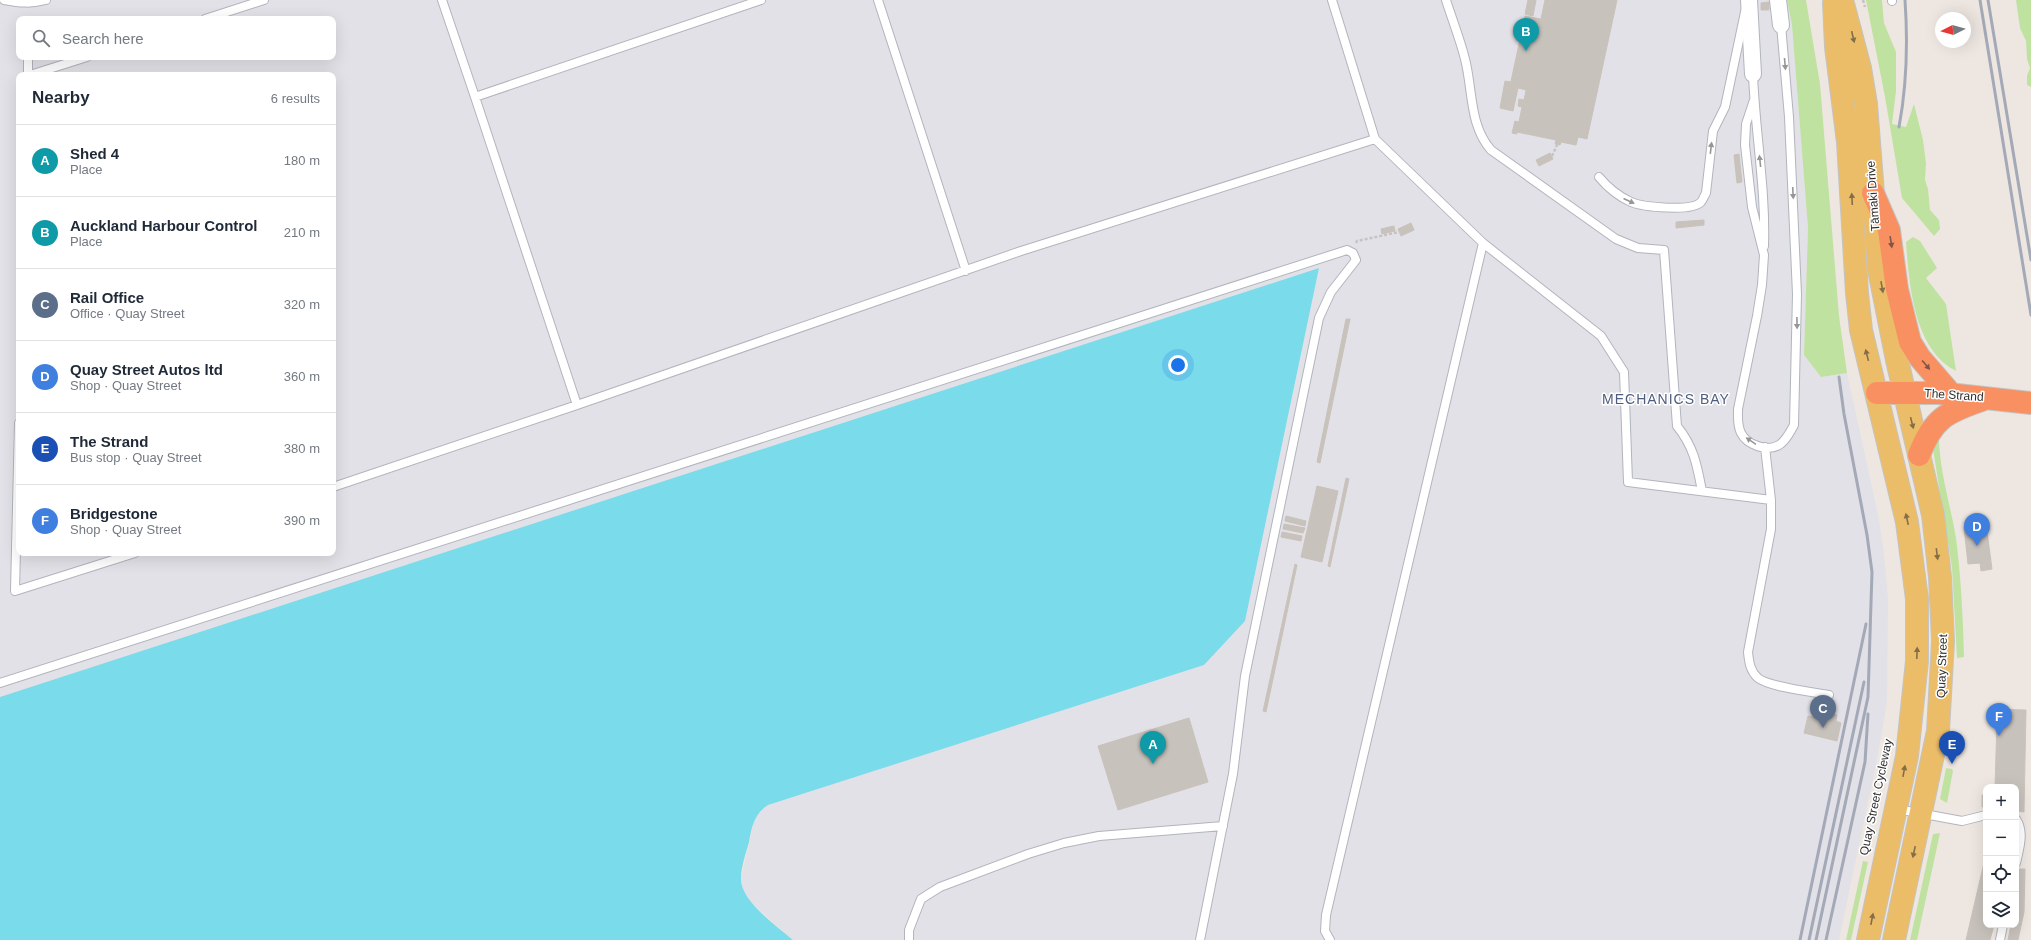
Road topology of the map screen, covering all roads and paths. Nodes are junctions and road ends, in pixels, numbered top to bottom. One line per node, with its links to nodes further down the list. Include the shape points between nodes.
1 (4, 0): 2 (lane, via 33,4)
2 (46, 0)
3 (264, 0): 13 (lane)
4 (442, 0): 20 (lane)
5 (761, 0): 20 (lane)
6 (878, 0): 31 (lane)
7 (1332, 0): 22 (lane)
8 (1446, 0): 40 (lane, via 1465,59 1475,119 1482,140 1491,150 1616,239 1638,248 1664,250 1677,426 1688,440 1697,463)
9 (1748, 0): 19 (street); 25 (lane, one-way to 9, via 1615,194 1632,203 1668,208 1694,206 1701,202 1706,193 1714,130 1725,107)
10 (1778, 0): 14 (street)
11 (1834, 0): 33 (main road, Tāmaki Drive, one-way to 11, via 1861,330 1856,294 1848,142 1836,47)
12 (1842, 0): 26 (main road, Tāmaki Drive, one-way to 26, via 1860,68 1866,104)
13 (214, 16)
14 (1781, 25): 37 (lane, one-way to 37, via 1789,118 1797,294 1794,425 1780,445)
15 (28, 60): 17 (lane)
16 (77, 60): 18 (lane)
17 (29, 72)
18 (39, 72)
19 (1753, 74): 21 (lane)
20 (475, 97): 36 (lane)
21 (1754, 100): 30 (lane, one-way to 21, via 1763,192); 30 (lane, via 1746,124 1745,145 1752,207)
22 (1375, 139): 28 (lane); 31 (lane)
23 (1557, 145): 24 (path)
24 (1552, 156)
25 (1599, 177)
26 (1873, 193): 32 (main road, Tāmaki Drive, one-way to 32, via 1879,270); 34 (highway, one-way to 34, via 1889,230 1897,289 1910,342 1920,358)
27 (1399, 232): 29 (path, via 1357,241)
28 (1483, 243): 40 (lane, via 1601,336 1624,372 1628,482); 55 (lane, via 1326,915 1325,931)
29 (1350, 251): 44 (lane, via 1343,249); 50 (lane, via 1356,260 1331,292 1319,318 1245,676 1233,774)
30 (1764, 255): 37 (lane, one-way to 30, via 1748,441 1742,434 1738,422 1738,409 1761,293)
31 (966, 270): 36 (lane)
32 (1904, 392): 33 (highway, The Strand); 34 (highway, The Strand); 38 (main road, Quay Street, one-way to 38)
33 (1877, 393): 46 (main road, one-way to 33, via 1907,756 1914,692 1918,632 1917,599 1908,522)
34 (1955, 399): 35 (highway, The Strand, via 1989,398); 38 (highway, via 1927,435)
35 (2031, 403)
36 (577, 405): 39 (lane)
37 (1765, 448): 41 (lane)
38 (1919, 455): 47 (main road, Quay Street, one-way to 47, via 1933,515 1940,577 1943,640 1938,731)
39 (336, 486)
40 (1702, 491): 41 (lane)
41 (1771, 500): 45 (lane, via 1771,528 1748,652 1749,661 1754,673 1764,682)
42 (16, 549): 43 (lane, via 15,591)
43 (126, 556)
44 (0, 683)
45 (1829, 695)
46 (1897, 809): 47 (lane); 56 (main road, one-way to 46)
47 (1922, 814): 48 (lane, via 1962,821); 57 (main road, Quay Street, one-way to 57)
48 (1983, 816)
49 (2017, 820): 51 (lane, via 2020,834)
50 (1223, 826): 53 (lane, via 1099,836 1028,854 940,887 921,898 909,930); 54 (lane)
51 (2017, 856)
52 (2002, 928): 58 (lane)
53 (909, 940)
54 (1200, 940)
55 (1330, 940)
56 (1868, 940)
57 (1894, 940)
58 (2000, 940)

